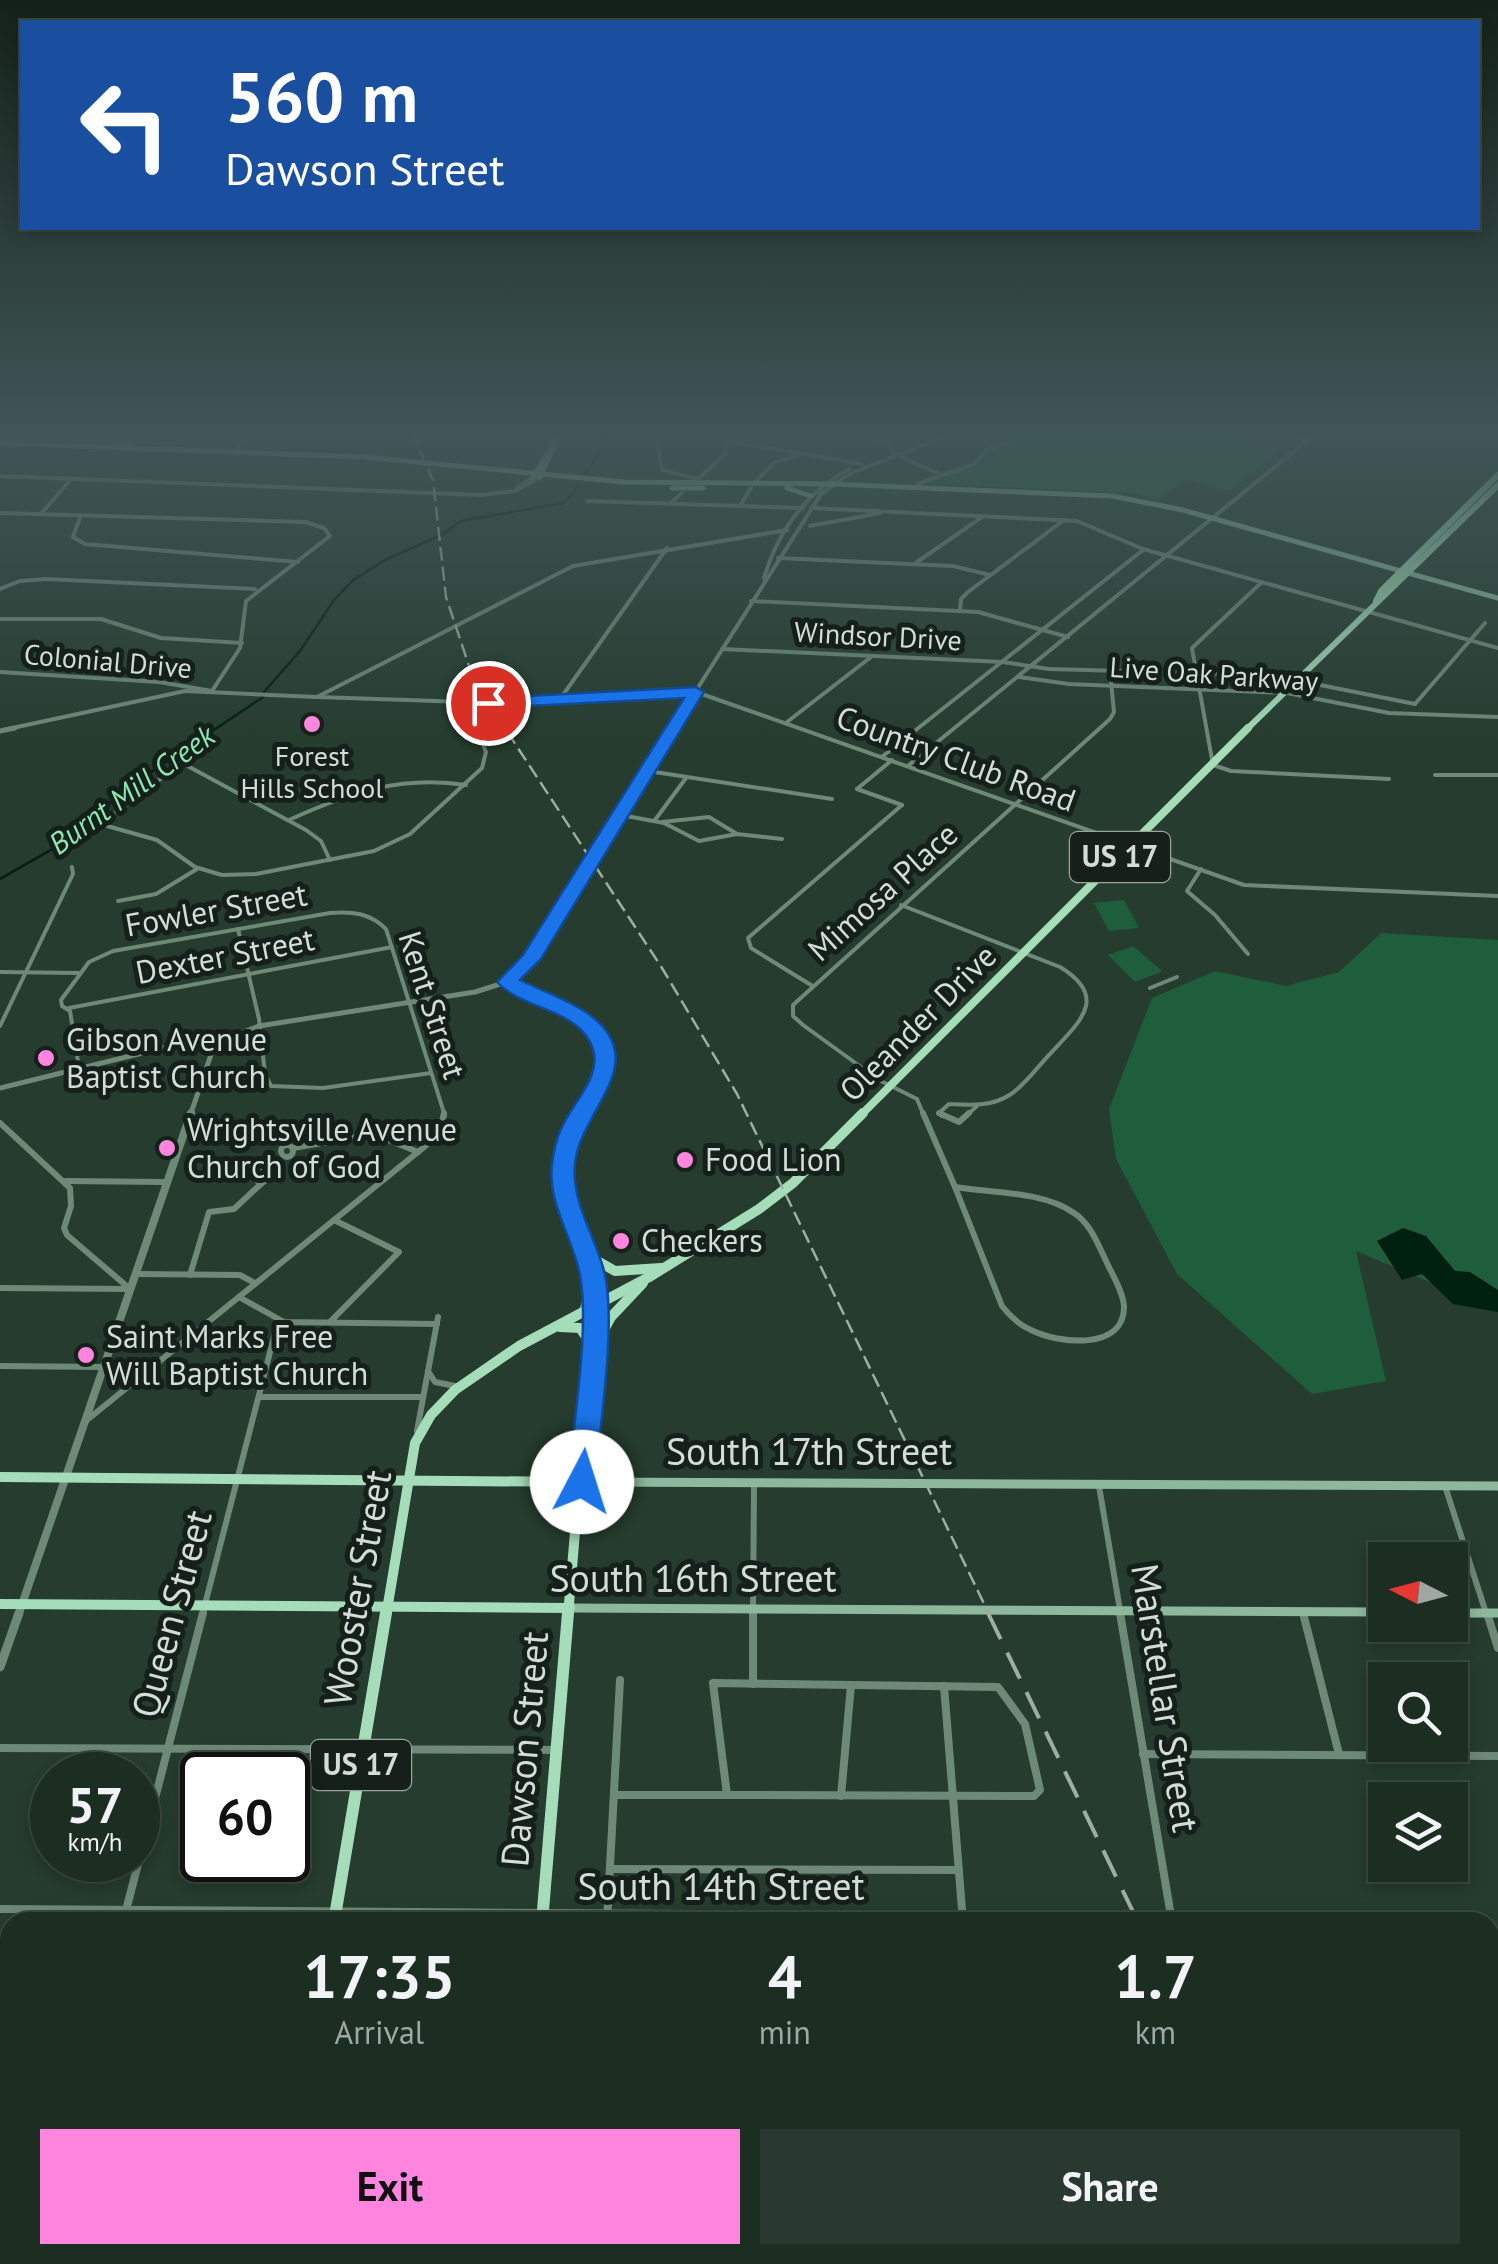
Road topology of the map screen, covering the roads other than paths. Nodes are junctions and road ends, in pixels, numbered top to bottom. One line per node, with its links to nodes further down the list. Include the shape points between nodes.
1 (74, 538): 17 (street, via 84,544)
2 (329, 538): 17 (street)
3 (736, 538): 13 (street)
4 (783, 538): 21 (street)
5 (791, 538): 16 (street)
6 (952, 538): 18 (street)
7 (1040, 538): 20 (street)
8 (1117, 538): 14 (street)
9 (1189, 538): 15 (street)
10 (1274, 538): 19 (main road)
11 (1438, 538): 19 (main road, Oleander Drive / US 17)
12 (1442, 538): 19 (main road, Oleander Drive / US 17)
13 (668, 548): 51 (street, via 554,573); 53 (street)
14 (1143, 549): 15 (street); 32 (street)
15 (1167, 556): 22 (street); 33 (street)
16 (778, 558): 18 (street); 21 (street)
17 (298, 562): 24 (street)
18 (914, 564): 20 (street)
19 (1403, 574): 25 (main road); 27 (main road, Oleander Drive / US 17)
20 (990, 575): 28 (street, via 962,596)
21 (764, 579): 26 (street)
22 (1262, 582): 29 (street); 43 (street, via 1196,642)
23 (0, 589): 24 (street, via 36,579)
24 (258, 590): 35 (street, via 244,606)
25 (1498, 600)
26 (751, 601): 28 (street); 37 (street)
27 (1376, 602): 29 (main road, Oleander Drive / US 17)
28 (960, 610): 32 (street)
29 (1366, 611): 34 (street); 45 (main road, Oleander Drive / US 17)
30 (0, 619): 35 (street, via 101,618 161,638)
31 (1485, 623): 34 (street)
32 (1043, 629): 33 (street); 39 (street)
33 (1068, 637): 40 (street)
34 (1470, 640): 36 (street); 54 (street)
35 (242, 643): 48 (street)
36 (1498, 648)
37 (722, 649): 38 (street, Windsor Drive); 49 (street)
38 (871, 656): 39 (street, Windsor Drive); 57 (street)
39 (1002, 662): 40 (street, Windsor Drive); 59 (street)
40 (1032, 666): 41 (street, Live Oak Parkway); 44 (street)
41 (1110, 671): 43 (street, Live Oak Parkway); 46 (street, Mimosa Place)
42 (0, 672): 48 (street, Colonial Drive)
43 (1194, 674): 45 (street, Live Oak Parkway); 47 (street)
44 (1018, 677): 46 (street, Live Oak Parkway); 61 (street)
45 (1298, 680): 50 (main road, Oleander Drive / US 17); 54 (street, Live Oak Parkway)
46 (1111, 686): 47 (street, Live Oak Parkway); 70 (street, Mimosa Place, via 1112,717)
47 (1198, 690): 50 (street, Live Oak Parkway); 62 (street)
48 (212, 691): 51 (street); 58 (street)
49 (696, 692): 53 (street); 57 (street, Country Club Road); 63 (street)
50 (1285, 693): 55 (street, Live Oak Parkway); 62 (main road, Oleander Drive / US 17)
51 (317, 697): 52 (street)
52 (473, 702): 53 (street); 68 (street, via 472,718 487,755)
53 (558, 702)
54 (1415, 704): 55 (street)
55 (1406, 714): 56 (street, Live Oak Parkway)
56 (1498, 716)
57 (787, 722): 59 (street, Country Club Road)
58 (0, 731)
59 (882, 756): 60 (street, Country Club Road)
60 (892, 760): 61 (street, Country Club Road); 95 (street, via 857,789 902,805 747,941)
61 (909, 765): 70 (street, Country Club Road)
62 (1213, 765): 67 (street); 76 (main road, Oleander Drive / US 17)
63 (648, 771): 66 (street); 71 (street)
64 (1435, 774): 65 (street)
65 (1498, 775)
66 (686, 777): 69 (street); 73 (street)
67 (1389, 780)
68 (466, 784): 72 (street, via 392,780); 77 (street, via 402,839)
69 (832, 799)
70 (1015, 803): 76 (street, Country Club Road); 83 (street, Mimosa Place)
71 (621, 815): 73 (street); 94 (street, via 531,959)
72 (289, 820): 77 (street, via 321,842); 79 (street, via 182,763 100,824 156,840)
73 (654, 820): 74 (street, via 709,816); 74 (street, via 696,841)
74 (738, 834): 75 (street)
75 (782, 839)
76 (1131, 845): 80 (street, Country Club Road); 87 (main road, Oleander Drive / US 17)
77 (330, 860): 79 (street, via 238,875)
78 (72, 867): 90 (street)
79 (198, 868): 82 (street, via 156,894)
80 (1200, 869): 81 (street, Country Club Road, via 1248,886); 88 (street, via 1187,891)
81 (1498, 896)
82 (118, 901)
83 (902, 905): 87 (street); 95 (street, Mimosa Place)
84 (367, 915): 85 (street, Fowler Street, via 336,912); 86 (street, Kent Street, via 384,926)
85 (238, 929): 91 (street, Fowler Street, via 104,954); 92 (street)
86 (392, 947): 92 (street, Dexter Street); 97 (street, Kent Street)
87 (1025, 952): 104 (main road, Oleander Drive / US 17); 106 (street, via 1078,980 1088,1010 1018,1090)
88 (1248, 954)
89 (0, 972): 90 (street)
90 (26, 972): 91 (street); 99 (street)
91 (79, 972): 98 (street, via 61,1000)
92 (248, 974): 98 (street, Dexter Street); 100 (street)
93 (1177, 977): 96 (street)
94 (507, 982): 97 (street); 115 (street, Dawson Street, via 583,1020 605,1053 603,1076 573,1127 563,1166 567,1201)
95 (811, 985): 104 (street, Mimosa Place, via 795,1002 795,1019)
96 (1150, 988)
97 (410, 1003): 100 (street); 103 (street, Kent Street)
98 (66, 1008): 102 (street)
99 (0, 1026)
100 (259, 1026): 101 (street); 103 (street, via 271,1086 288,1090)
101 (214, 1043): 102 (street, via 183,1043); 112 (street)
102 (79, 1068): 105 (street)
103 (431, 1073): 109 (street, Kent Street, via 445,1117 442,1131)
104 (891, 1085): 113 (street, via 922,1104); 116 (main road, Oleander Drive / US 17, via 770,1202)
105 (0, 1088)
106 (977, 1106): 106 (street, via 949,1104 940,1112 944,1120 959,1122)
107 (0, 1123): 110 (street)
108 (294, 1148): 109 (street, via 374,1134)
109 (418, 1152): 114 (street)
110 (63, 1181): 112 (street); 123 (street, via 72,1200 65,1231)
111 (264, 1181): 118 (street, via 234,1209 209,1212)
112 (166, 1182): 117 (street)
113 (955, 1187): 113 (street, via 1013,1322 1040,1336 1077,1340 1106,1337 1119,1328 1126,1314 1123,1297 1082,1218 1052,1202)
114 (334, 1220): 120 (street); 128 (street, via 399,1254)
115 (587, 1256): 116 (main road, via 615,1271); 121 (street, Dawson Street)
116 (663, 1268): 119 (main road, Oleander Drive / US 17)
117 (135, 1274): 118 (street); 123 (street)
118 (190, 1275): 120 (street, via 240,1276)
119 (648, 1278): 125 (main road, Oleander Drive / US 17); 130 (main road, US 17, via 611,1317)
120 (255, 1283): 124 (street)
121 (592, 1283): 125 (street, Dawson Street); 126 (street, Dawson Street)
122 (0, 1288): 123 (street)
123 (130, 1289): 132 (street)
124 (239, 1297): 127 (street); 138 (street)
125 (594, 1304): 126 (main road, Oleander Drive / US 17); 130 (main road, Dawson Street / US 17)
126 (583, 1311): 129 (main road, Oleander Drive / US 17)
127 (278, 1321): 128 (street); 135 (street, Queen Street)
128 (330, 1323): 133 (street, Wooster Street, via 438,1320)
129 (553, 1329): 130 (main road, via 580,1328); 134 (main road, Oleander Drive / US 17)
130 (593, 1351): 140 (main road, Dawson Street / US 17)
131 (0, 1366): 132 (street)
132 (103, 1367): 138 (street)
133 (426, 1368): 134 (street, via 435,1382); 136 (street, Wooster Street)
134 (458, 1386): 137 (main road, Oleander Drive / US 17)
135 (259, 1397): 136 (street); 143 (street, Queen Street)
136 (421, 1397): 139 (street, Wooster Street)
137 (438, 1404): 139 (main road, Wooster Street / US 17)
138 (84, 1422): 142 (street)
139 (416, 1442): 144 (main road, Wooster Street / US 17)
140 (583, 1461): 145 (main road, Dawson Street)
141 (0, 1477): 142 (main road, South 17th Street)
142 (65, 1479): 143 (main road, South 17th Street); 151 (street)
143 (238, 1480): 144 (main road, South 17th Street); 152 (street, Queen Street)
144 (409, 1480): 145 (main road, South 17th Street); 153 (main road, Wooster Street / US 17)
145 (582, 1482): 146 (main road, South 17th Street); 154 (main road, Dawson Street)
146 (754, 1482): 147 (main road, South 17th Street); 155 (street)
147 (1099, 1484): 148 (main road, South 17th Street); 156 (street, Marstellar Street)
148 (1445, 1486): 149 (main road, South 17th Street); 159 (street)
149 (1498, 1486)
150 (0, 1604): 151 (main road, South 16th Street)
151 (22, 1604): 152 (main road, South 16th Street); 161 (street)
152 (205, 1606): 153 (main road, South 16th Street); 167 (street, Queen Street)
153 (386, 1606): 154 (main road, South 16th Street); 168 (main road, Wooster Street / US 17)
154 (570, 1608): 155 (main road, South 16th Street); 169 (main road, Dawson Street)
155 (754, 1609): 156 (main road, South 16th Street); 163 (street)
156 (1120, 1611): 157 (main road, South 16th Street); 170 (street, Marstellar Street)
157 (1303, 1612): 158 (main road, South 16th Street); 171 (street)
158 (1368, 1612)
159 (1492, 1613): 160 (street)
160 (1498, 1648)
161 (0, 1668)
162 (620, 1680): 173 (street)
163 (753, 1684): 164 (street); 174 (street, via 713,1683)
164 (850, 1685): 165 (street); 175 (street)
165 (944, 1686): 176 (street); 176 (street, via 1004,1691 1025,1724 1040,1790 1034,1796)
166 (0, 1748): 167 (street)
167 (168, 1749): 168 (street); 180 (street, Queen Street)
168 (363, 1750): 169 (street); 182 (main road, Wooster Street / US 17)
169 (556, 1750): 183 (main road, Dawson Street)
170 (1143, 1754): 171 (street); 186 (street, Marstellar Street)
171 (1340, 1754): 172 (street)
172 (1498, 1756)
173 (614, 1794): 174 (street); 177 (street)
174 (727, 1796): 175 (street)
175 (841, 1796): 176 (street)
176 (953, 1797): 178 (street)
177 (610, 1869): 178 (street); 184 (street)
178 (959, 1870): 185 (street)
179 (0, 1909): 180 (street, South 14th Street)
180 (126, 1911): 181 (street, South 14th Street)
181 (156, 1912)
182 (335, 1912)
183 (542, 1912)
184 (607, 1912)
185 (962, 1912)
186 (1170, 1912)

